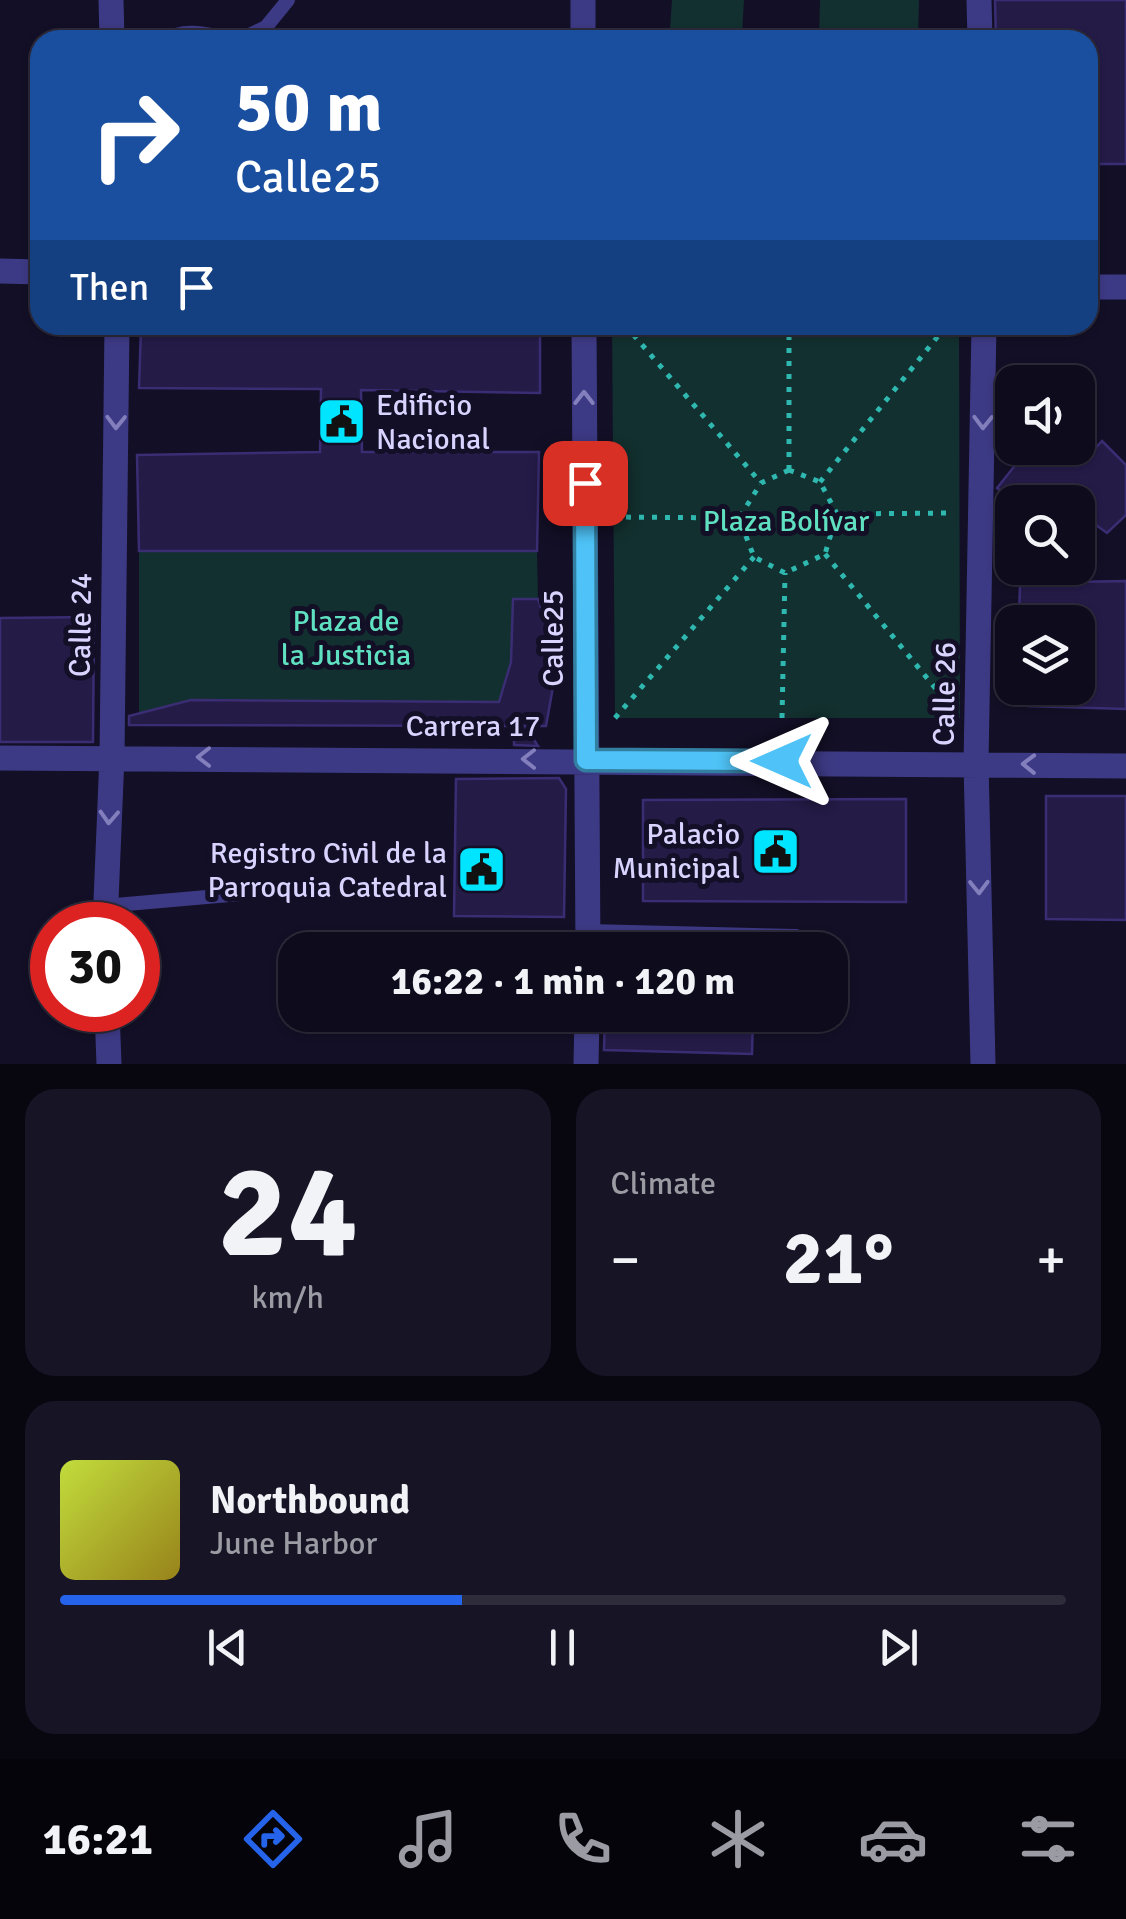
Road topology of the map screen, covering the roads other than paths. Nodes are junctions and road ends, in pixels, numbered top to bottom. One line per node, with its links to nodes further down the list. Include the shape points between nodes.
1 (111, 0): 5 (street)
2 (288, 0): 6 (lane)
3 (583, 0): 7 (street)
4 (980, 0): 8 (street)
5 (112, 30)
6 (259, 30)
7 (583, 30)
8 (980, 30)
9 (0, 271): 10 (street)
10 (30, 272)
11 (1098, 287): 12 (street)
12 (1126, 287)
13 (117, 335): 16 (street, Calle 24, one-way to 16)
14 (584, 335): 18 (street, Calle25, one-way to 14)
15 (984, 335): 19 (street, Calle 26, one-way to 19)
16 (112, 756): 17 (street, Carrera 17); 18 (street, Carrera 17, one-way to 16); 22 (street, Calle 24, one-way to 22)
17 (0, 758)
18 (586, 760): 19 (street, Carrera 17); 24 (street, Calle25)
19 (976, 763): 20 (street, Carrera 17, one-way to 19); 29 (street, Calle 26, one-way to 29)
20 (1126, 766)
21 (241, 894): 23 (lane)
22 (105, 902)
23 (160, 907)
24 (588, 932)
25 (108, 1032): 27 (street)
26 (587, 1032): 28 (street)
27 (109, 1064)
28 (586, 1064)
29 (982, 1064)

